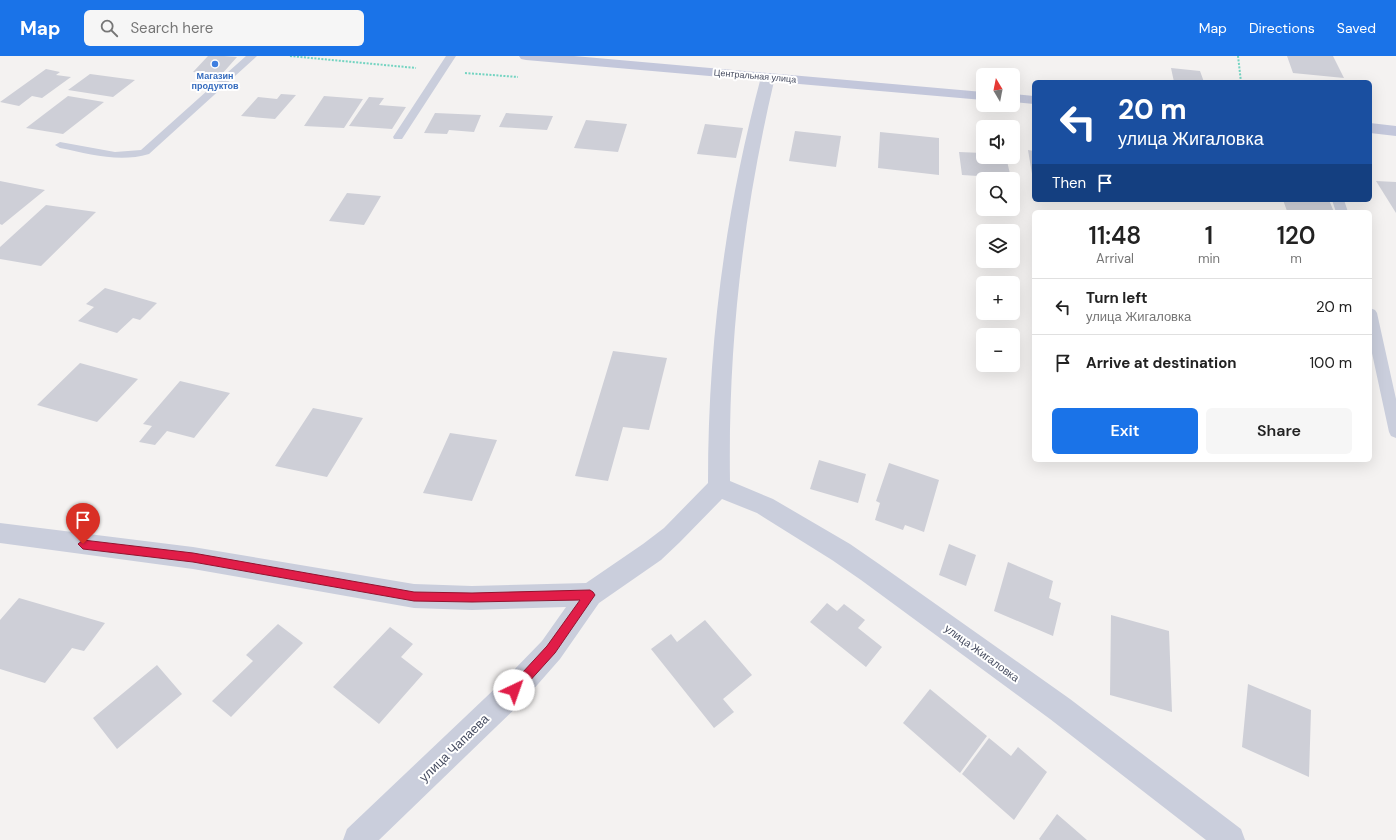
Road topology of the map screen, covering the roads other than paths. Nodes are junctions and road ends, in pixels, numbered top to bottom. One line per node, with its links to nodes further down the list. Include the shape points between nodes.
1 (252, 56): 11 (lane, via 145,152 136,155 120,154)
2 (451, 56): 10 (lane)
3 (526, 56): 4 (main road, Центральная улица)
4 (768, 77): 5 (main road, Центральная улица); 14 (street, via 730,261 718,444)
5 (976, 95)
6 (1020, 99): 7 (main road)
7 (1032, 100)
8 (1372, 128): 9 (main road)
9 (1396, 131)
10 (398, 137)
11 (60, 145)
12 (1372, 322): 13 (lane)
13 (1396, 432)
14 (719, 487): 16 (street, улица Чапаева, via 667,539); 18 (street, улица Жигаловка, via 765,506 847,556 1060,709)
15 (0, 533): 16 (street, via 193,558 414,596 472,598)
16 (590, 595): 17 (street, улица Чапаева, via 551,650 514,690)
17 (358, 840)
18 (1230, 840)

